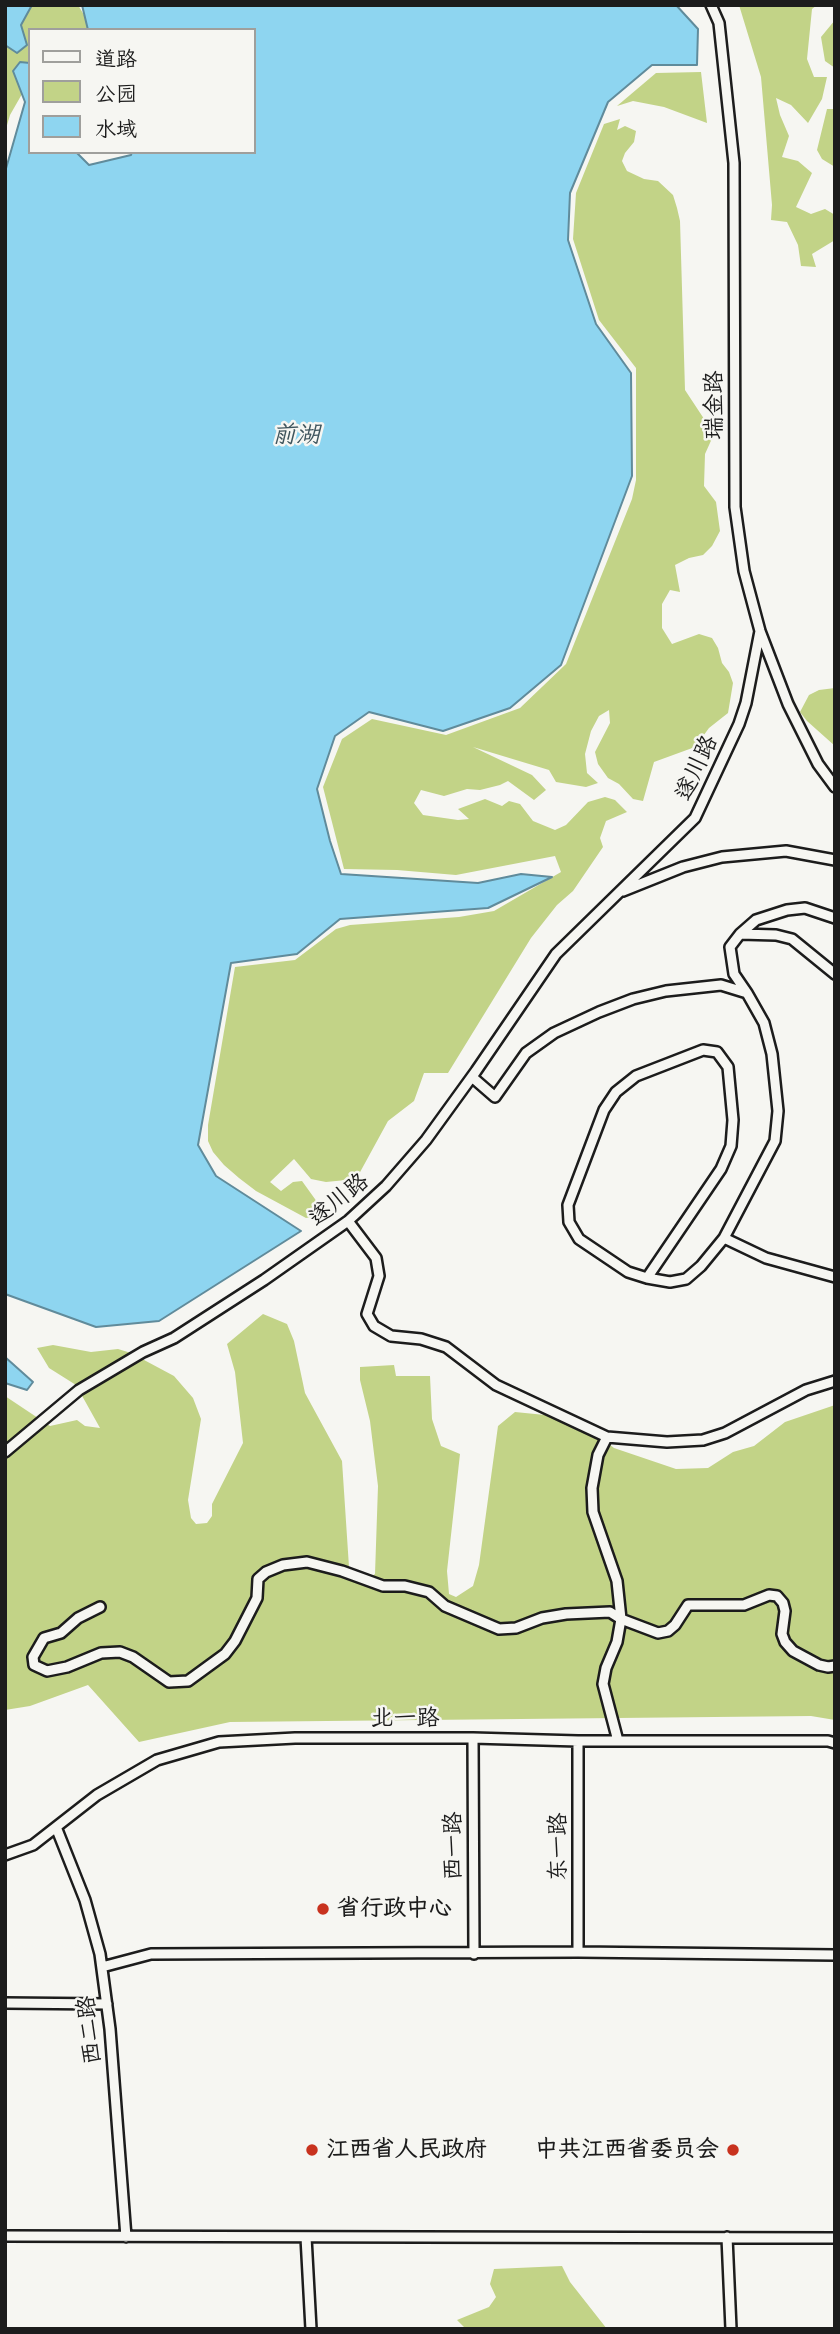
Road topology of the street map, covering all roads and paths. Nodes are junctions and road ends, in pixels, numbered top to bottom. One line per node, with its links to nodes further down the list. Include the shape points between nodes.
1 (711, 5): 2 (street, 瑞金路, via 719,23 734,163 735,507 744,571)
2 (760, 632): 3 (street, 瑞金路, via 795,720); 5 (street, 遂川路, via 739,724 695,818)
3 (835, 787)
4 (835, 860): 5 (street, 遂川路, via 786,850 722,857)
5 (618, 893): 10 (street, 遂川路, via 556,954)
6 (835, 918): 7 (street, via 805,908 787,911 756,920)
7 (740, 934): 8 (street, via 792,939); 9 (street, via 730,947 734,974)
8 (835, 974)
9 (747, 993): 10 (street, via 721,985 633,999 554,1034 526,1053 495,1097); 12 (street, via 764,1023 778,1111 775,1141)
10 (472, 1077): 11 (street, 遂川路, via 426,1140)
11 (348, 1221): 16 (street, via 376,1258 379,1276 367,1314 374,1326 391,1336 446,1347 496,1385); 17 (street, 遂川路, via 186,1330 79,1390)
12 (724, 1238): 13 (street, via 766,1258); 14 (street, via 687,1279)
13 (835, 1277)
14 (647, 1278): 14 (street, via 628,1272 579,1239 569,1222 568,1205 604,1110 616,1091 636,1076 703,1050 717,1052 728,1067 731,1146 722,1169)
15 (835, 1381): 16 (street, via 806,1390 703,1440)
16 (607, 1437): 19 (street, via 597,1454 593,1512 617,1581)
17 (5, 1452)
18 (100, 1607): 19 (street, via 61,1633 44,1638 33,1657 34,1665 47,1671 101,1653 120,1652 169,1682 188,1681 235,1642 257,1598 258,1578 283,1565 307,1562 383,1586 429,1592 445,1606 499,1629 566,1614 610,1612)
19 (621, 1619): 20 (street, via 658,1633 675,1625 688,1605 744,1605 777,1596 785,1611 785,1642 819,1665); 23 (street, via 603,1684)
20 (835, 1665)
21 (474, 1738): 22 (street, 北一路); 25 (street, 北一路, via 219,1742 157,1760 97,1795); 28 (street, 西一路)
22 (578, 1741): 23 (street, 北一路); 27 (street, 东一路)
23 (618, 1741): 24 (street, 北一路)
24 (835, 1743)
25 (56, 1827): 26 (street, 北一路, via 33,1844); 30 (street, 西二路, via 85,1900)
26 (5, 1855)
27 (578, 1952): 28 (street); 29 (street)
28 (474, 1954): 30 (street, via 151,1954)
29 (835, 1955)
30 (102, 1967): 32 (street, 西二路)
31 (5, 2003): 32 (street)
32 (107, 2004): 34 (street, 西二路)
33 (5, 2236): 34 (street)
34 (126, 2237): 35 (street)
35 (306, 2237): 36 (street); 38 (street)
36 (727, 2237): 37 (street); 39 (street)
37 (835, 2238)
38 (311, 2329)
39 (731, 2329)

